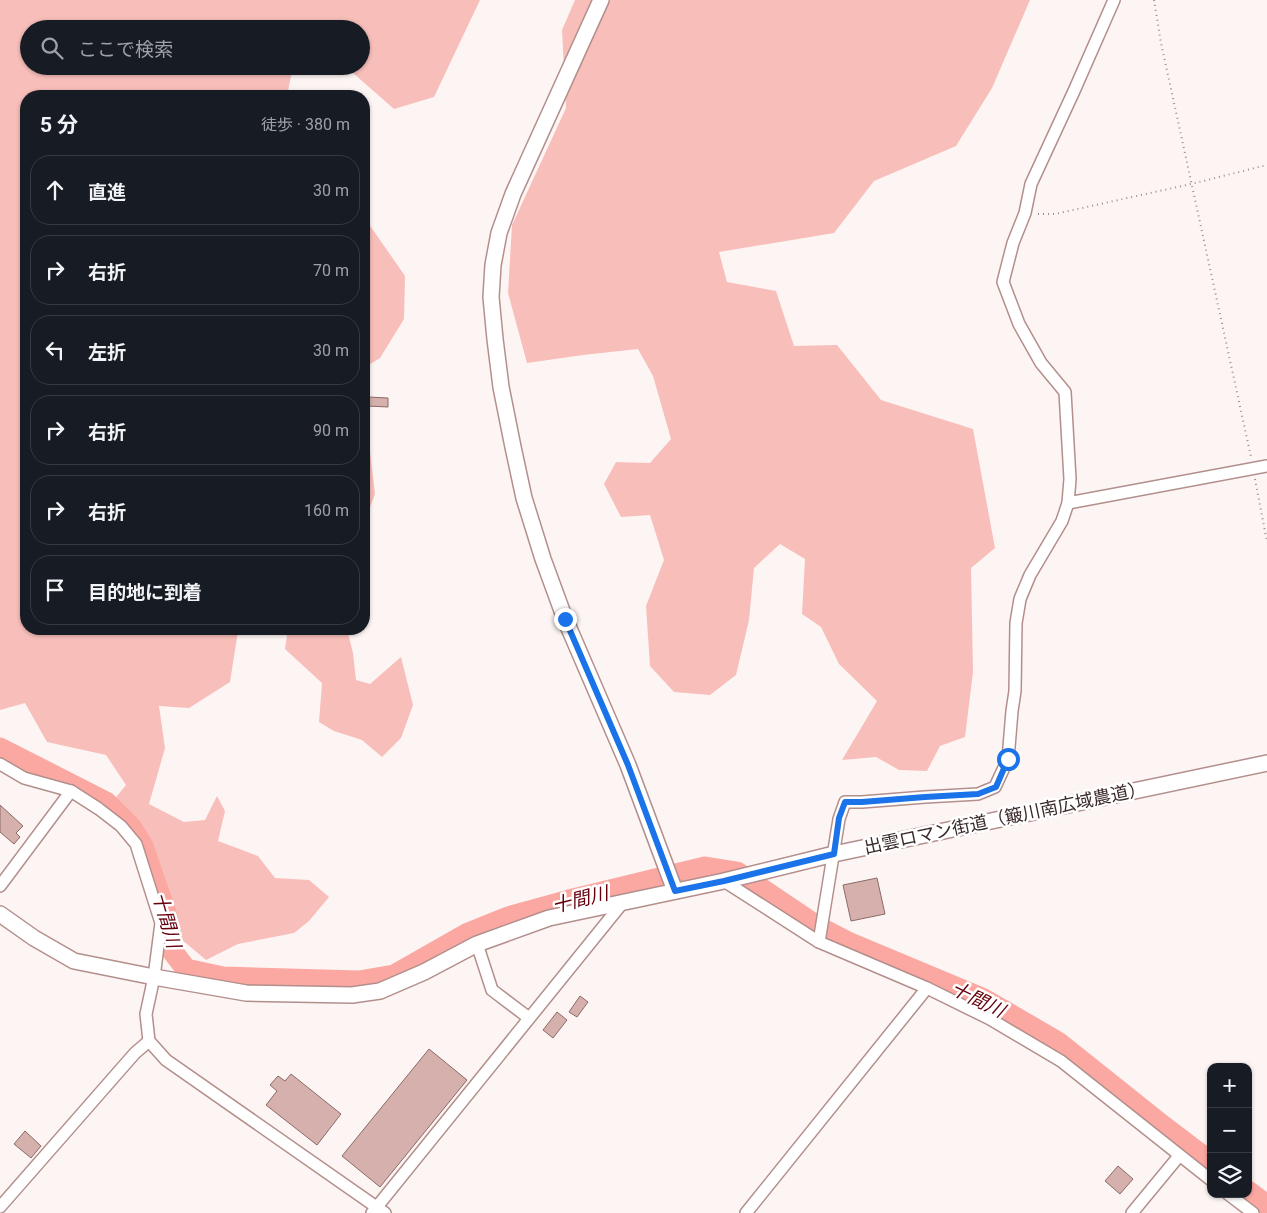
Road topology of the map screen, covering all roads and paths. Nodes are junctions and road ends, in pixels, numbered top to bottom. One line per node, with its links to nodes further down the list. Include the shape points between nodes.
1 (602, 0): 17 (street, via 513,194 499,233 492,265 494,339 524,498 543,559 565,619 628,765)
2 (1114, 0): 6 (street, via 1031,184)
3 (1154, 0): 5 (path, via 1160,43)
4 (1267, 165): 5 (path)
5 (1191, 184): 6 (path, via 1054,214); 8 (path)
6 (1025, 213): 9 (street, via 1003,282 1019,324 1042,363 1065,392 1070,479)
7 (1267, 466): 8 (street)
8 (1253, 469): 9 (street); 10 (path)
9 (1068, 503): 14 (street, via 1062,521 1020,598 1008,759 996,787 978,794 845,802 839,818)
10 (1267, 542)
11 (1267, 763): 14 (street, 出雲ロマン街道（簸川南広域農道）)
12 (0, 764): 13 (street, via 24,778)
13 (71, 792): 16 (street); 22 (street, via 121,826 136,844 161,923)
14 (834, 854): 15 (street, 出雲ロマン街道（簸川南広域農道）); 20 (street)
15 (724, 881): 17 (street, 出雲ロマン街道（簸川南広域農道）); 20 (street)
16 (0, 886)
17 (675, 891): 18 (street, 出雲ロマン街道（簸川南広域農道）)
18 (624, 901): 21 (street, 出雲ロマン街道（簸川南広域農道）, via 548,918); 24 (street)
19 (0, 914): 22 (street, 出雲ロマン街道（簸川南広域農道）, via 74,961)
20 (819, 942): 23 (street)
21 (477, 944): 22 (street, 出雲ロマン街道（簸川南広域農道）, via 380,992 352,995 246,993); 24 (street, via 492,990)
22 (154, 977): 25 (street, via 146,1014)
23 (927, 988): 26 (street, via 990,1019 1062,1062); 31 (street)
24 (529, 1018): 30 (street)
25 (149, 1041): 29 (street); 30 (street, via 166,1060)
26 (1179, 1156): 27 (street); 32 (street)
27 (1207, 1177)
28 (1233, 1198): 33 (street)
29 (0, 1207)
30 (378, 1211)
31 (746, 1213)
32 (1132, 1213)
33 (1252, 1213)

